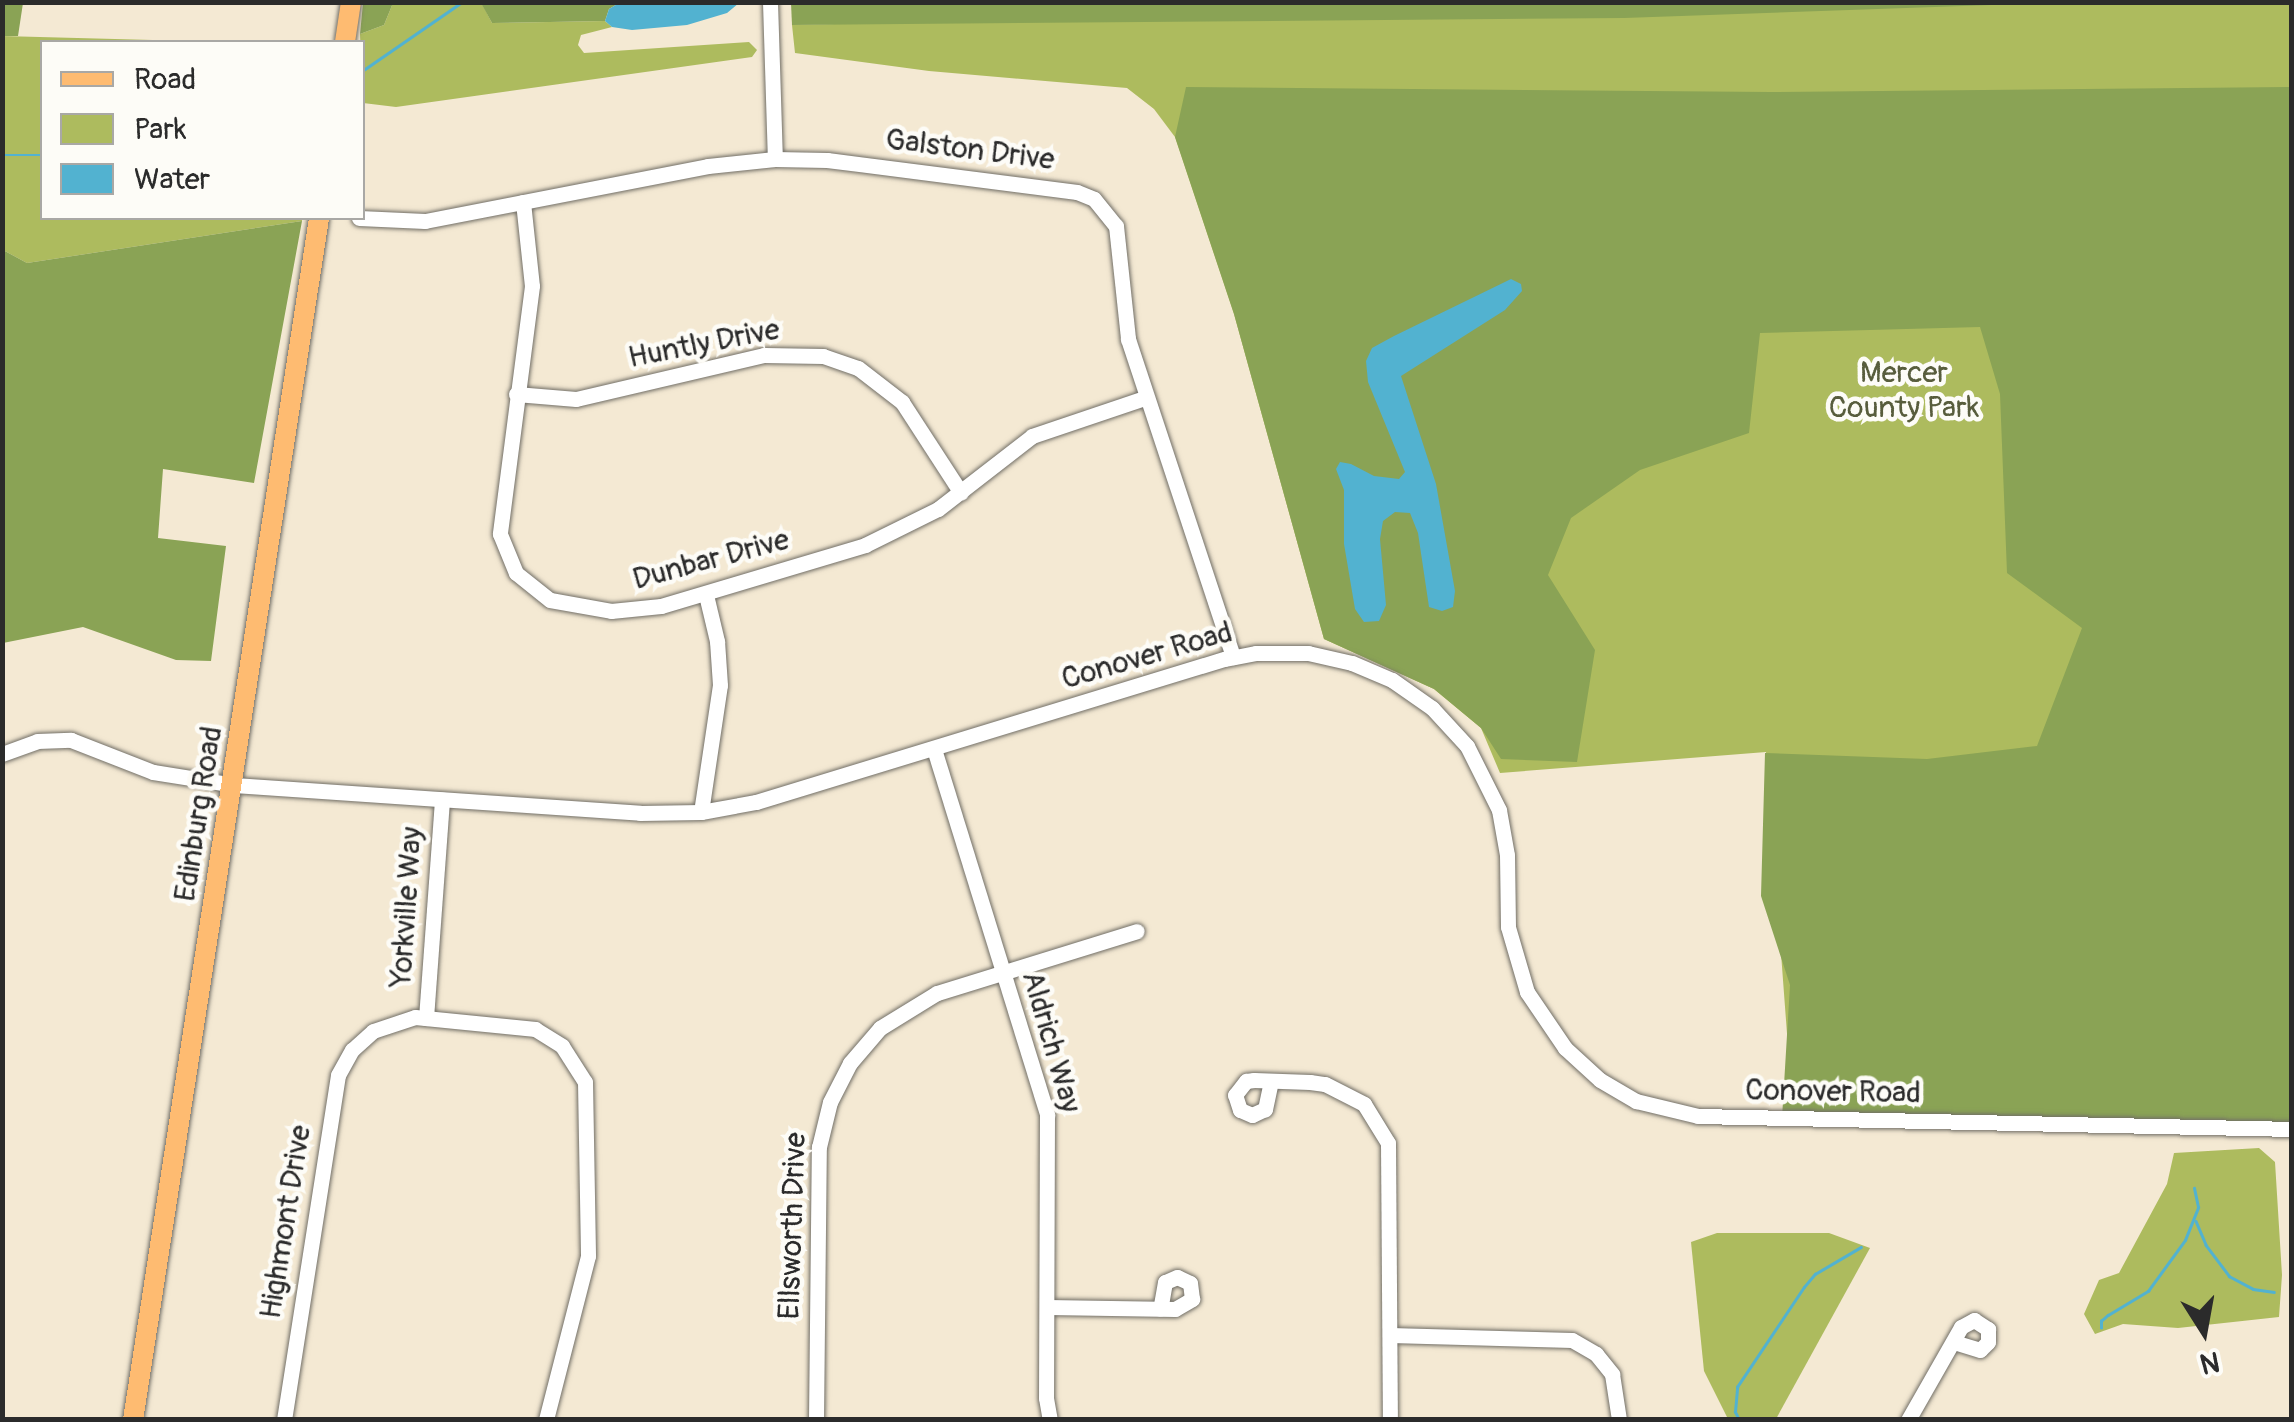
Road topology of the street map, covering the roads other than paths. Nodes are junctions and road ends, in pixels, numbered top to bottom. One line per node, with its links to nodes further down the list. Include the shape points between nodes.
1 (351, 2): 3 (main road)
2 (770, 2): 4 (street)
3 (345, 40)
4 (775, 158): 5 (street, Galston Drive); 9 (street, Galston Drive, via 846,162 1094,199 1116,226 1122,310)
5 (523, 202): 6 (street, Galston Drive, via 425,220); 8 (street, Dunbar Drive, via 532,286)
6 (365, 218)
7 (319, 220): 15 (main road, Edinburg Road)
8 (516, 394): 10 (street, Huntly Drive, via 576,399 764,355 822,356 874,378 902,402); 11 (street, Dunbar Drive, via 500,534 525,584 550,600 611,610)
9 (1147, 398): 10 (street, Dunbar Drive, via 1032,436); 12 (street, Galston Drive)
10 (960, 492): 11 (street, Dunbar Drive, via 890,536)
11 (706, 595): 17 (street, via 720,685)
12 (1233, 657): 13 (street, Conover Road); 22 (street, Conover Road, via 1280,652 1352,662 1413,693 1450,725 1479,765 1499,810 1508,927 1527,992 1565,1048 1636,1101 1698,1116)
13 (934, 749): 17 (street, Conover Road); 19 (street, Aldrich Way)
14 (2, 754): 15 (street, Conover Road, via 37,741 71,740 153,772)
15 (234, 785): 16 (street, Conover Road); 27 (main road, Edinburg Road)
16 (442, 800): 17 (street, Conover Road); 20 (street, Yorkville Way)
17 (701, 812)
18 (1137, 931): 19 (street, Ellsworth Drive)
19 (1003, 972): 23 (street, Aldrich Way, via 1049,1130); 30 (street, Ellsworth Drive, via 936,993 898,1014 864,1045 830,1102 818,1170)
20 (426, 1018): 28 (street, Highmont Drive, via 385,1024 361,1040 334,1090); 29 (street, via 535,1029 562,1046 584,1082 586,1272)
21 (1271, 1081): 25 (street, via 1339,1088 1364,1104 1382,1128 1391,1157)
22 (2292, 1130)
23 (1047, 1307): 24 (street); 31 (street, Aldrich Way)
24 (1160, 1309)
25 (1390, 1335): 32 (street); 33 (street, via 1572,1340 1612,1374)
26 (1954, 1342): 34 (street)
27 (133, 1420)
28 (284, 1420)
29 (546, 1420)
30 (816, 1420)
31 (1050, 1420)
32 (1390, 1420)
33 (1619, 1420)
34 (1908, 1420)

